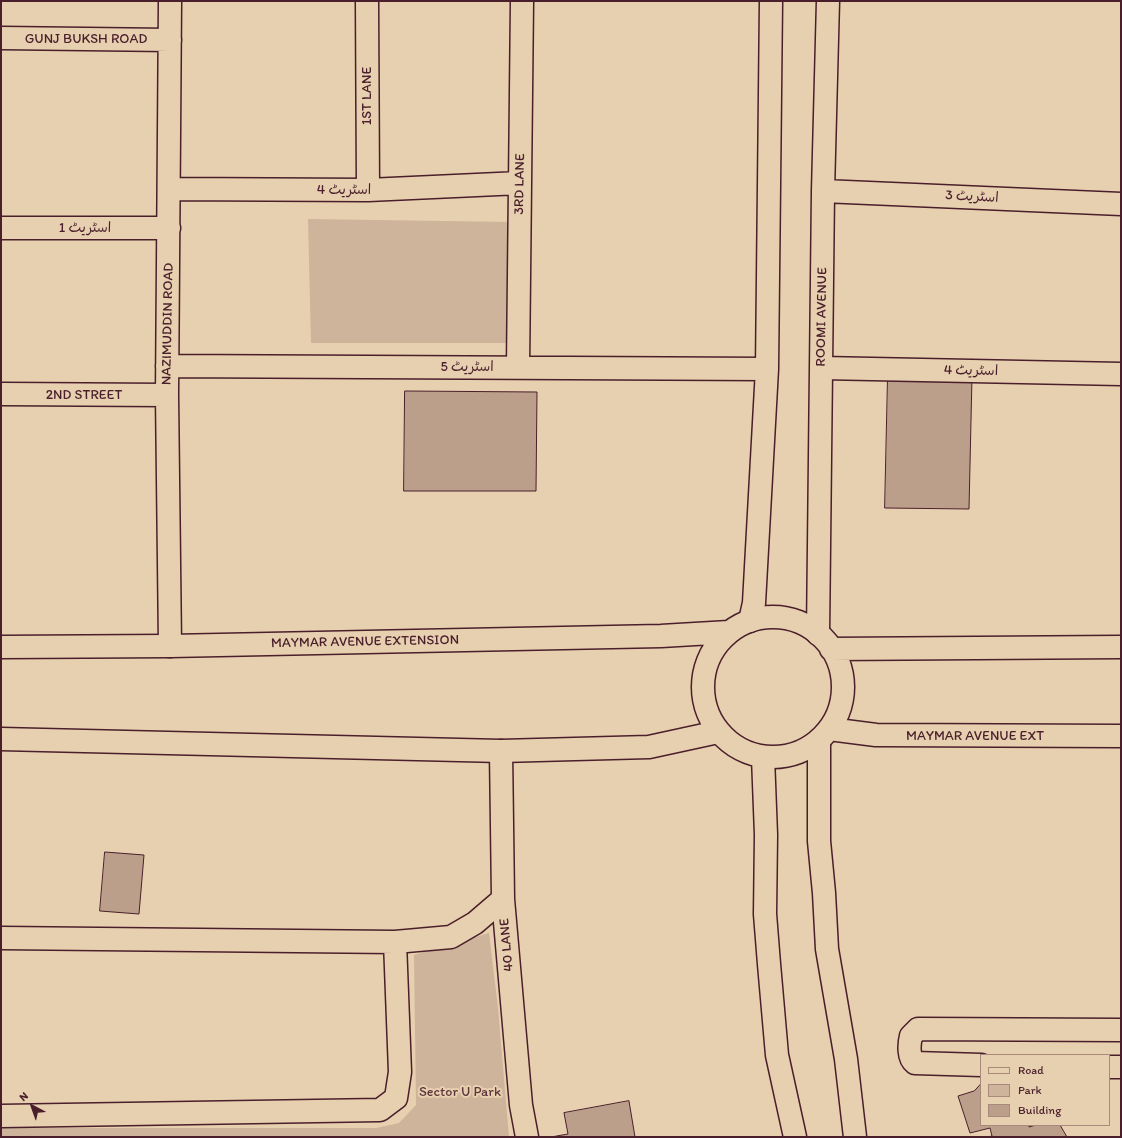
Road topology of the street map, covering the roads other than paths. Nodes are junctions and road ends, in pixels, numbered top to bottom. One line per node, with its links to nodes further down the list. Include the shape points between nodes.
1 (170, 1): 7 (street, NAZIMUDDIN ROAD)
2 (366, 1): 10 (street, 1ST LANE)
3 (522, 1): 8 (street, 3RD LANE)
4 (771, 1): 18 (street)
5 (828, 1): 11 (street, ROOMI AVENUE)
6 (1, 38): 7 (street, GUNJ BUKSH ROAD)
7 (170, 40): 9 (street, NAZIMUDDIN ROAD)
8 (520, 184): 10 (street, اسٹریٹ 4); 16 (street, 3RD LANE)
9 (169, 189): 10 (street, اسٹریٹ 4); 14 (street, NAZIMUDDIN ROAD)
10 (368, 190)
11 (823, 190): 12 (street, اسٹریٹ 3); 17 (street, ROOMI AVENUE)
12 (1121, 204)
13 (1, 228): 14 (street, اسٹریٹ 1)
14 (169, 228): 15 (street, NAZIMUDDIN ROAD)
15 (167, 366): 16 (street, اسٹریٹ 5); 21 (street, NAZIMUDDIN ROAD)
16 (518, 367): 18 (street, اسٹریٹ 5)
17 (822, 368): 19 (street, اسٹریٹ 4); 24 (street, ROOMI AVENUE)
18 (767, 369): 22 (street, via 754,604)
19 (1121, 374)
20 (1, 394): 21 (street, 2ND STREET)
21 (167, 395): 25 (street, NAZIMUDDIN ROAD)
22 (750, 621): 23 (street); 24 (street, via 774,617 797,621)
23 (729, 632): 25 (street, MAYMAR AVENUE EXTENSION); 28 (street, via 711,654 703,680 705,708)
24 (825, 641): 27 (street); 29 (street, via 842,675 841,703)
25 (170, 646): 26 (street, MAYMAR AVENUE EXTENSION)
26 (1, 647)
27 (1121, 647)
28 (718, 732): 32 (street, via 649,747); 33 (street, via 738,749)
29 (824, 734): 30 (street, MAYMAR AVENUE EXT); 33 (street, via 793,755); 44 (street, via 819,841 827,949 846,1059)
30 (1121, 736)
31 (1, 739): 32 (street)
32 (501, 751): 34 (street, 40 LANE)
33 (763, 757): 43 (street, via 766,835 765,914 769,964 777,1055)
34 (503, 899): 36 (street, via 475,923 451,937); 42 (street, 40 LANE, via 521,1105)
35 (1, 938): 36 (street)
36 (395, 942): 41 (street, via 400,1072 396,1098 380,1110)
37 (1121, 1030): 38 (street, via 918,1029 911,1036 910,1052 915,1063)
38 (980, 1065)
39 (1110, 1066): 40 (street)
40 (1121, 1067)
41 (1, 1116)
42 (527, 1137)
43 (795, 1137)
44 (855, 1137)

